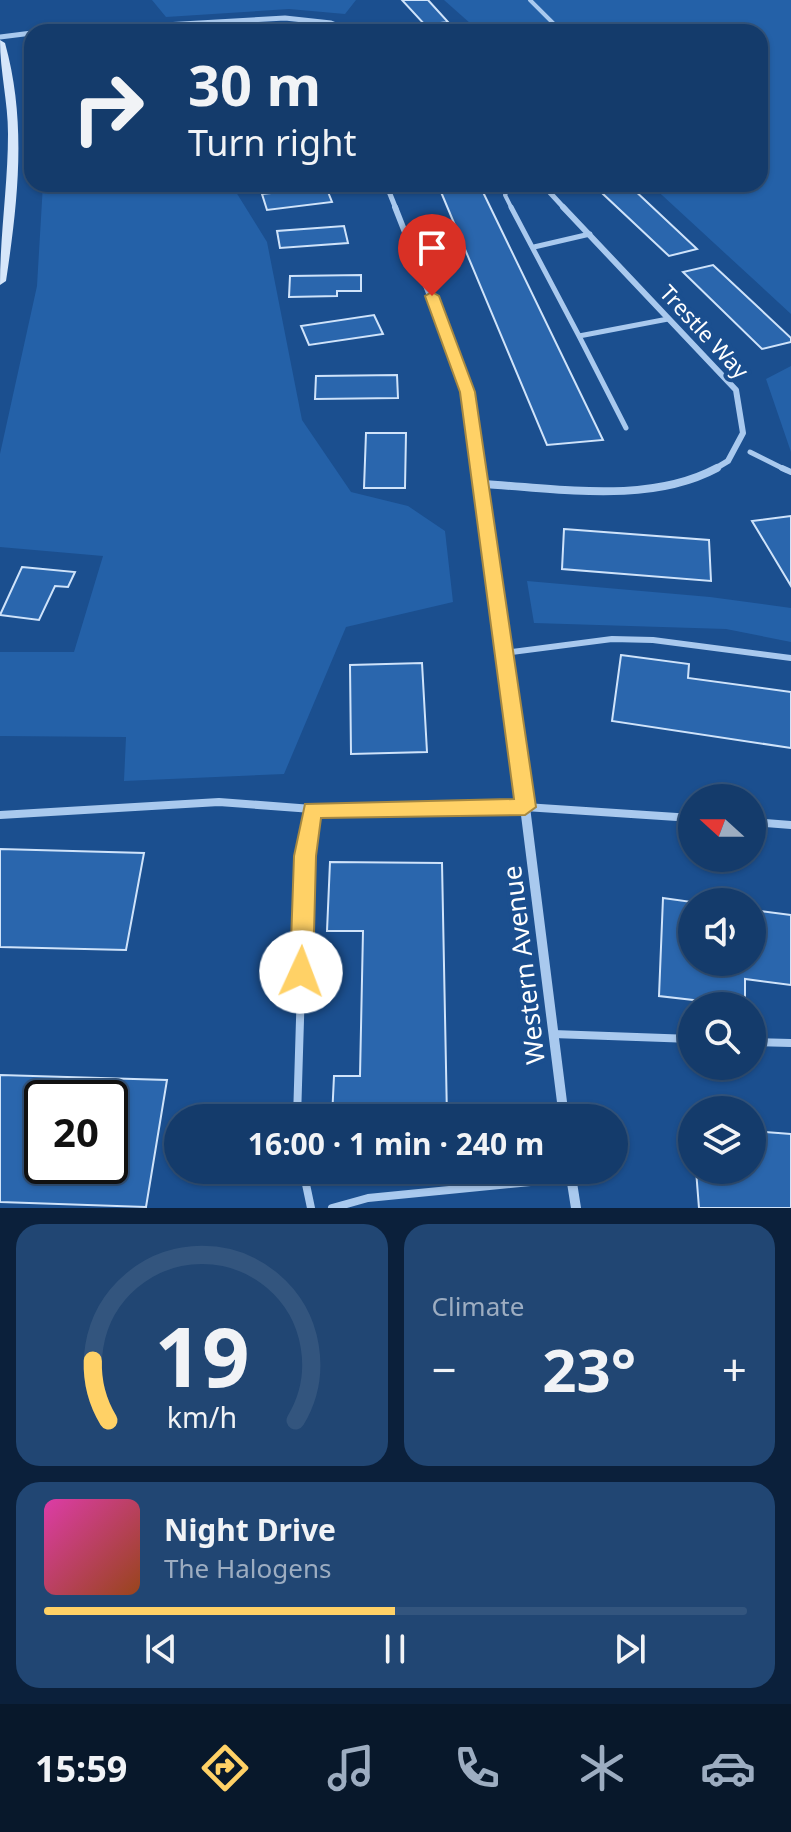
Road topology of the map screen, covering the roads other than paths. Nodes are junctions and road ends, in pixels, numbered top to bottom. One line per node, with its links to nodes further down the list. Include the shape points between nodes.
1 (530, 0): 4 (lane)
2 (181, 24): 3 (street, via 285,18)
3 (333, 24)
4 (554, 24)
5 (24, 34): 6 (street)
6 (0, 37)
7 (0, 43): 11 (main road, via 13,143)
8 (389, 192): 22 (street, via 468,392)
9 (506, 192): 13 (lane)
10 (550, 192): 12 (street, Trestle Way)
11 (3, 223): 14 (main road)
12 (590, 234): 13 (lane); 15 (street, Trestle Way)
13 (534, 247): 16 (lane)
14 (0, 281)
15 (668, 319): 16 (lane); 17 (street, Trestle Way)
16 (579, 336): 18 (lane)
17 (750, 410)
18 (626, 428)
19 (753, 442): 20 (street)
20 (745, 458): 21 (lane); 22 (street, via 715,479 657,489)
21 (791, 472)
22 (482, 484): 23 (lane)
23 (504, 653): 24 (lane, via 612,639); 25 (lane)
24 (791, 658)
25 (525, 807): 26 (street); 28 (lane); 31 (street, Western Avenue)
26 (312, 809): 27 (lane, via 219,802); 35 (lane, via 305,856)
27 (0, 815)
28 (678, 817)
29 (766, 823): 30 (lane)
30 (791, 825)
31 (553, 1034): 32 (lane); 36 (street, Western Avenue)
32 (678, 1038)
33 (766, 1042): 34 (lane)
34 (791, 1043)
35 (297, 1104)
36 (562, 1104)
37 (306, 1184): 40 (lane)
38 (486, 1184): 41 (lane, via 368,1198)
39 (572, 1184): 42 (street)
40 (311, 1208)
41 (332, 1208)
42 (576, 1208)

